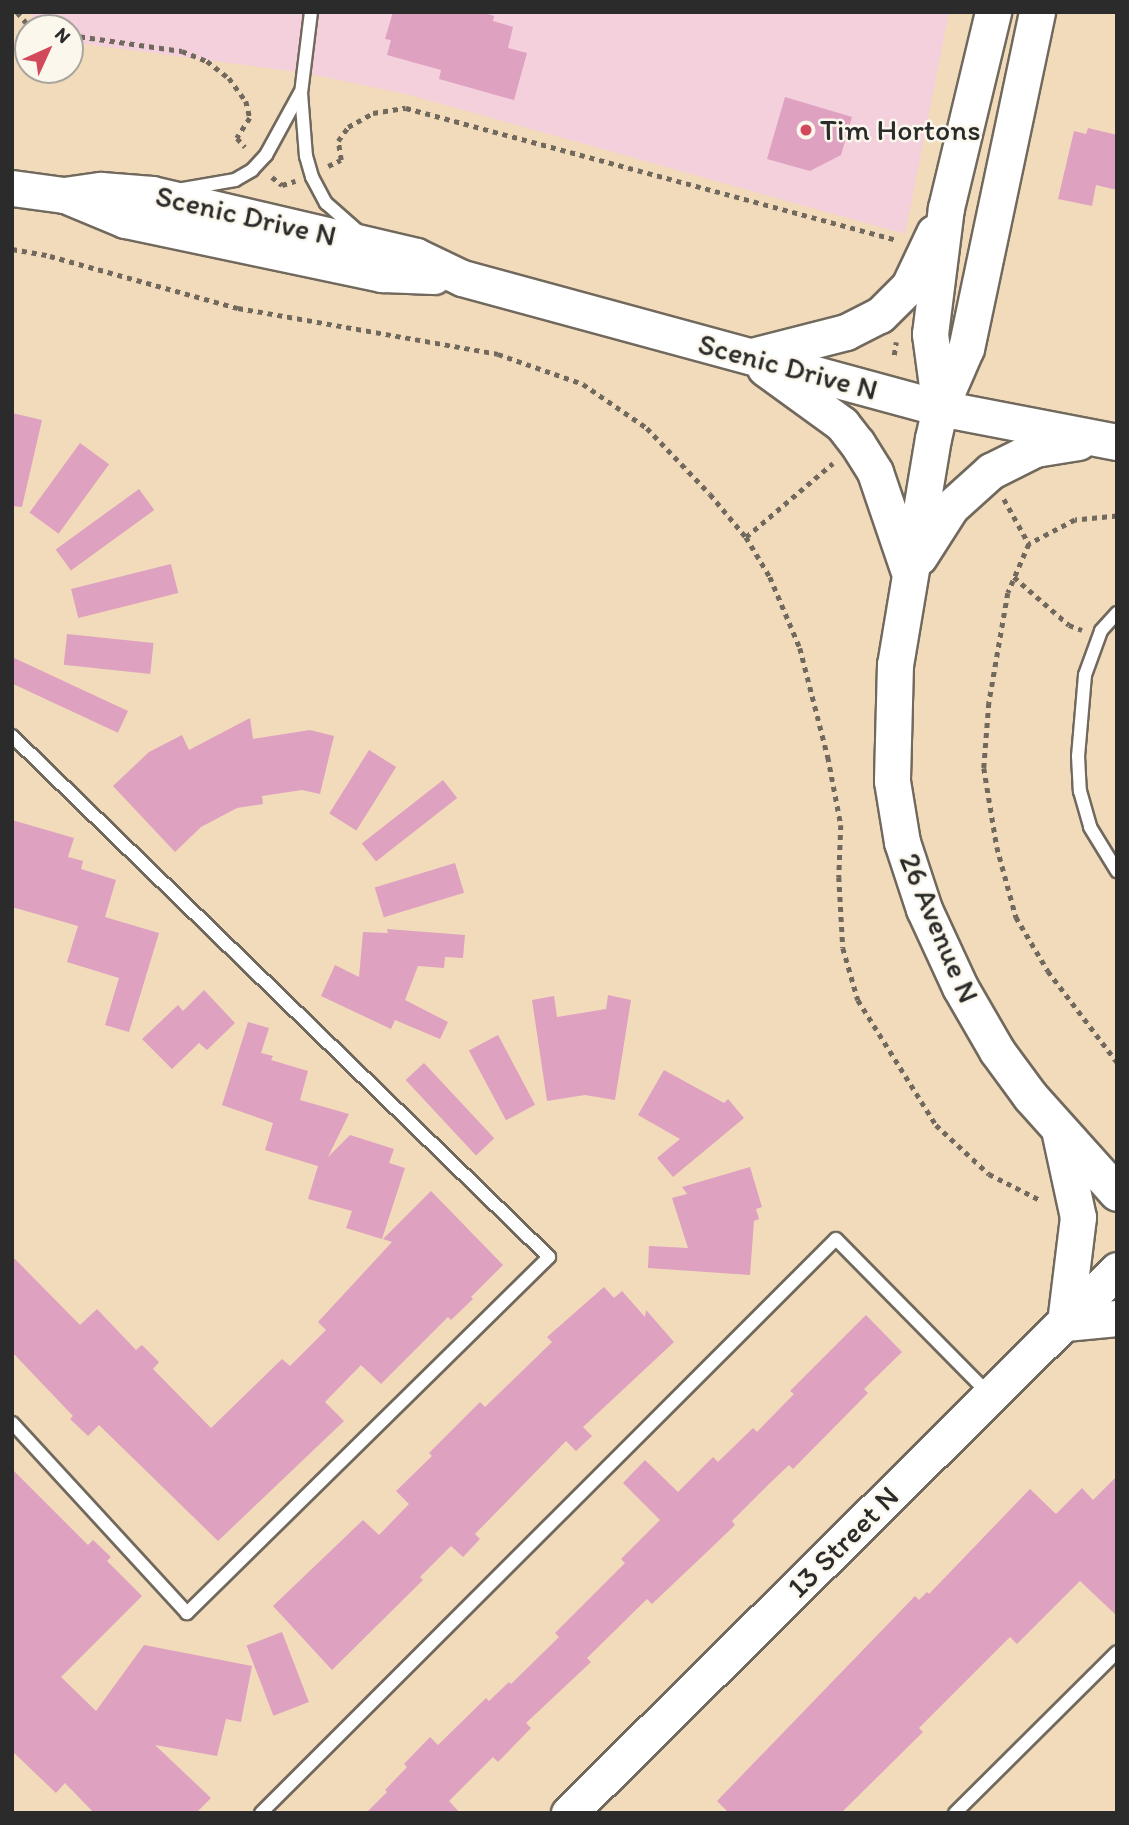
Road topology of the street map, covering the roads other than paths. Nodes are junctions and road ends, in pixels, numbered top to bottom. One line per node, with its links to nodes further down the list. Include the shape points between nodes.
1 (311, 12): 4 (lane)
2 (993, 12): 8 (main road)
3 (1037, 12): 12 (main road, via 966,348)
4 (300, 93): 6 (lane, via 266,155 244,175 214,185); 9 (lane, via 304,145 319,192 336,214)
5 (12, 188): 7 (main road, Scenic Drive N)
6 (152, 194): 7 (main road, Scenic Drive N, via 101,190); 9 (main road, Scenic Drive N)
7 (64, 195): 10 (main road, Scenic Drive N, via 125,220 325,263 382,274)
8 (946, 208): 11 (main road, via 909,286 880,315 846,332); 12 (main road, via 930,334)
9 (373, 245): 10 (main road, Scenic Drive N, via 416,256)
10 (462, 278): 11 (main road, Scenic Drive N)
11 (749, 356): 12 (main road, Scenic Drive N); 14 (main road, via 842,424 857,443 875,472)
12 (940, 408): 13 (main road, Scenic Drive N); 14 (main road, 26 Avenue N)
13 (1107, 441): 14 (main road, via 1035,449 991,471 951,507)
14 (909, 572): 18 (main road, 26 Avenue N, via 895,664 892,722 892,781 902,842 924,909 960,987 997,1051)
15 (1117, 613): 17 (lane, via 1101,631 1088,663 1078,756 1084,809 1098,843)
16 (12, 736): 24 (lane, via 549,1256 187,1613)
17 (1117, 871)
18 (1059, 1129): 19 (main road, 26 Avenue N); 22 (main road, via 1078,1217)
19 (1117, 1193)
20 (1117, 1270): 22 (main road, 13 Street N)
21 (1117, 1318): 22 (main road)
22 (1065, 1323): 23 (main road, 13 Street N)
23 (991, 1396): 26 (lane, via 836,1239); 27 (main road, 13 Street N)
24 (12, 1423)
25 (1117, 1652): 28 (lane)
26 (261, 1813)
27 (569, 1813)
28 (955, 1813)

